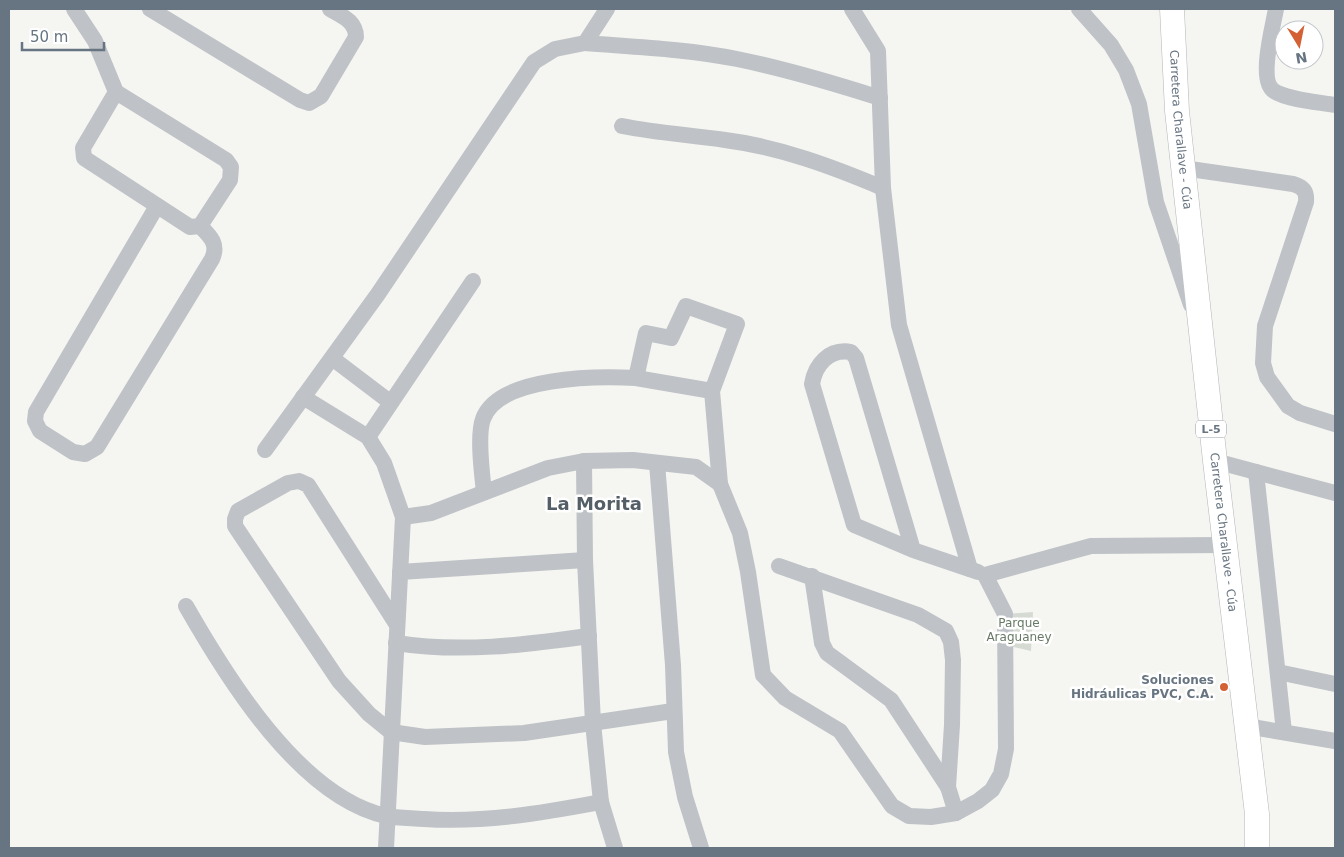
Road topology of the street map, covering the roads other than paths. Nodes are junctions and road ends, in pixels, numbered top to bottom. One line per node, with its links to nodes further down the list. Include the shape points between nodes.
1 (74, 9): 10 (street, via 95,41)
2 (150, 9): 3 (street, via 309,103 321,96 356,37 356,29 350,21)
3 (330, 9)
4 (607, 9): 9 (street)
5 (852, 9): 11 (street, via 878,51)
6 (1079, 9): 19 (street, via 1111,45 1126,70 1139,104 1156,202 1164,229 1190,302)
7 (1172, 9): 14 (highway, Carretera Charallave - Cúa / L-5)
8 (1276, 9): 12 (street, via 1267,63 1268,83 1273,91 1283,95)
9 (586, 44): 11 (street, via 660,48 735,59 808,76); 20 (street, via 555,49 534,62)
10 (116, 92): 16 (street, via 82,148 82,156); 17 (street, via 229,163 232,171 230,180)
11 (880, 98): 15 (street)
12 (1335, 105)
13 (622, 126): 15 (street, via 727,140 778,151 838,169)
14 (1183, 168): 19 (highway, Carretera Charallave - Cúa / L-5); 25 (street, via 1293,184 1305,191 1306,202 1265,326 1263,363 1267,378 1288,406)
15 (883, 188): 41 (street, via 899,325)
16 (157, 206): 17 (street, via 190,227); 17 (street, via 36,412 35,420 40,431 73,452 85,454 97,447 212,259 214,242)
17 (200, 226)
18 (473, 281): 24 (street)
19 (1199, 314): 28 (highway, Carretera Charallave - Cúa / L-5)
20 (332, 358): 23 (street); 24 (street)
21 (636, 378): 22 (street); 22 (street, via 646,333 671,338 686,306 737,324); 33 (street, via 558,379 508,394 495,402 483,419)
22 (712, 391): 32 (street)
23 (303, 397): 26 (street); 27 (street)
24 (390, 402): 26 (street)
25 (1335, 424)
26 (368, 437): 35 (street, via 384,463)
27 (265, 450)
28 (1215, 461): 31 (street); 36 (highway, Carretera Charallave - Cúa / L-5)
29 (584, 462): 30 (street, via 633,460); 33 (street, via 548,468); 38 (street)
30 (657, 463): 32 (street, via 696,468); 49 (street, via 673,665)
31 (1256, 472): 34 (street); 47 (street)
32 (720, 484): 57 (street, via 740,533 762,675 785,698 840,731 892,806 909,816)
33 (484, 492): 35 (street, via 431,513)
34 (1335, 493)
35 (403, 517): 40 (street)
36 (1225, 545): 41 (street, via 1091,546); 51 (highway, Carretera Charallave - Cúa / L-5)
37 (913, 550): 37 (street, via 856,358 851,352 836,352 823,360 812,384 854,525); 41 (street)
38 (585, 560): 40 (street); 45 (street)
39 (778, 566): 42 (street)
40 (400, 572): 44 (street)
41 (978, 572): 57 (street, via 1005,614 1006,749 1001,774 992,790)
42 (812, 576): 55 (street, via 822,642 828,653 891,700); 55 (street, via 918,614 946,631 953,660)
43 (186, 606): 58 (street, via 240,692 296,761 342,796)
44 (397, 625): 46 (street); 52 (street, via 308,485 299,481 288,483 238,511 235,526 339,681 369,714)
45 (589, 636): 46 (street, via 480,647 425,648); 50 (street)
46 (396, 643): 52 (street)
47 (1278, 672): 48 (street); 53 (street)
48 (1335, 684)
49 (673, 710): 50 (street); 61 (street, via 678,761)
50 (593, 723): 52 (street, via 472,737 426,737); 56 (street)
51 (1246, 726): 53 (street); 62 (highway, Carretera Charallave - Cúa / L-5, via 1257,814)
52 (391, 732): 58 (street)
53 (1284, 732): 54 (street)
54 (1335, 741)
55 (948, 787): 57 (street)
56 (601, 802): 58 (street, via 528,815 468,821); 60 (street)
57 (956, 813)
58 (387, 816): 59 (street)
59 (386, 848)
60 (614, 848)
61 (701, 848)
62 (1257, 848)

